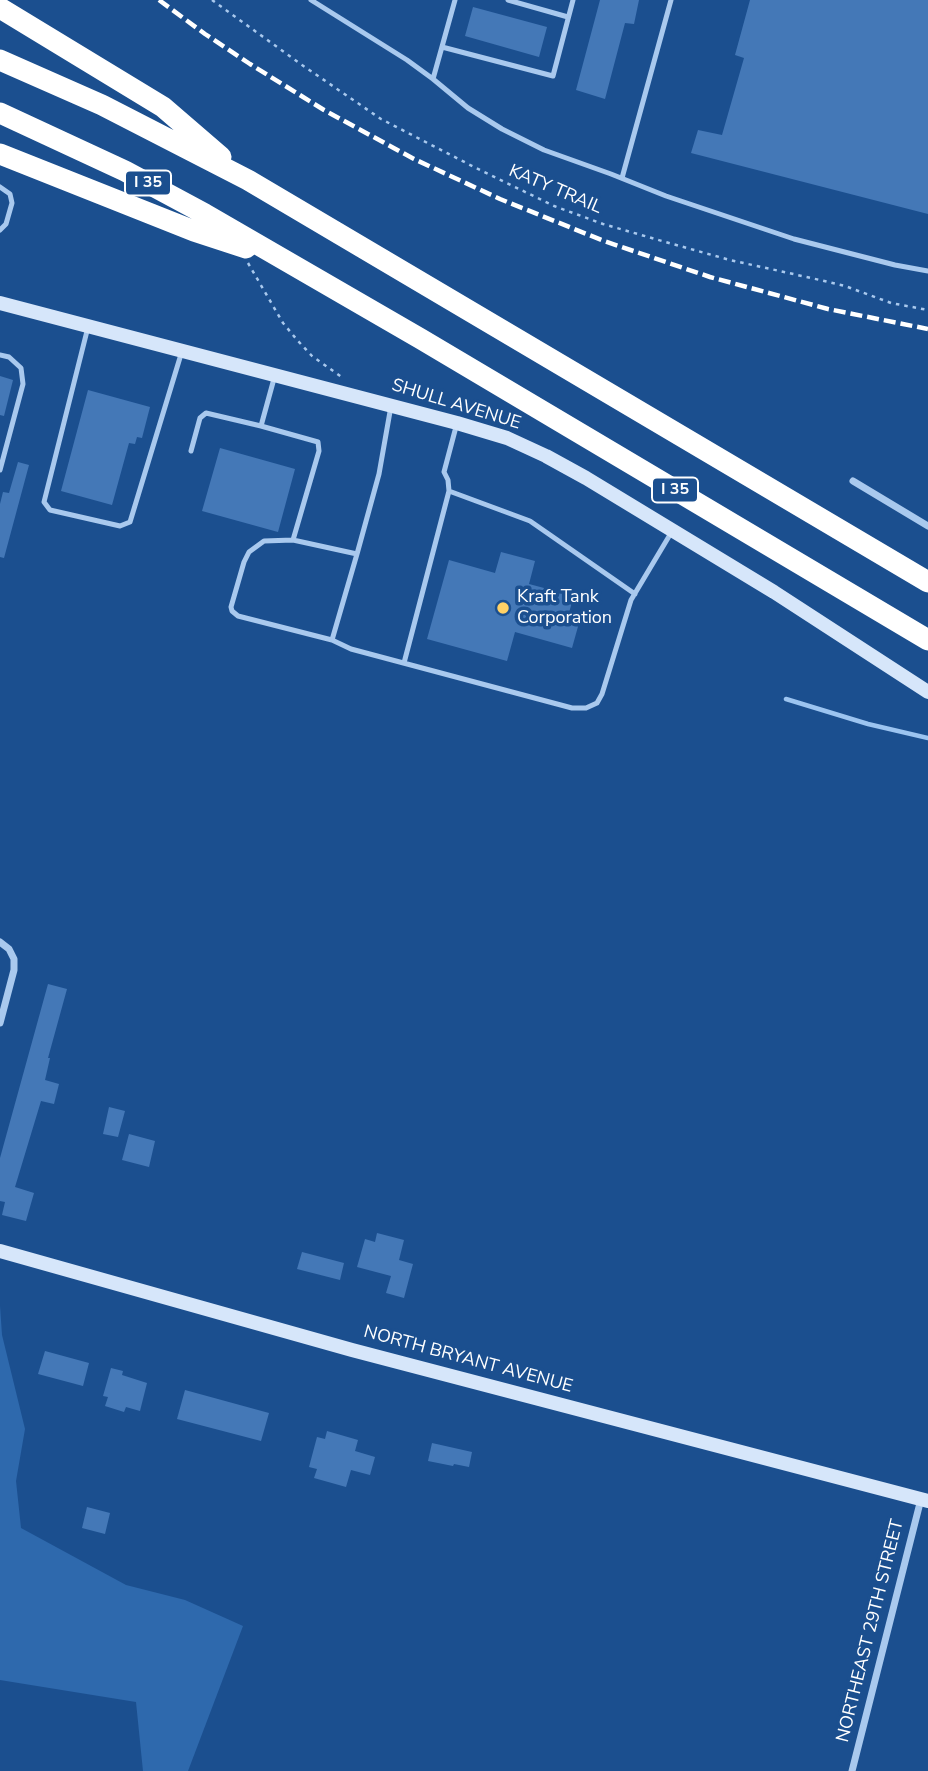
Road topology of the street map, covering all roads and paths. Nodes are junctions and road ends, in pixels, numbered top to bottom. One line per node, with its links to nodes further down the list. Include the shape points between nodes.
1 (212, 0): 22 (path, KATY TRAIL, via 381,119 554,206 730,261)
2 (311, 0): 11 (lane)
3 (455, 0): 9 (lane)
4 (508, 0): 8 (lane)
5 (573, 0): 8 (lane)
6 (671, 0): 14 (lane)
7 (0, 8): 15 (highway, via 163,107)
8 (568, 16): 9 (lane, via 553,76)
9 (442, 47): 11 (lane)
10 (0, 60): 15 (highway, via 102,105)
11 (433, 79): 14 (lane, via 502,129 544,150)
12 (0, 113): 19 (highway, I 35, via 125,171)
13 (0, 154): 18 (highway)
14 (622, 178): 20 (lane, via 794,239)
15 (248, 180): 39 (highway)
16 (0, 187): 17 (lane, via 10,194 12,203)
17 (0, 230)
18 (233, 244): 19 (highway); 27 (path, via 298,341)
19 (291, 263): 42 (highway, I 35)
20 (928, 271)
21 (0, 303): 23 (street, SHULL AVENUE)
22 (928, 310)
23 (88, 327): 24 (street, SHULL AVENUE); 24 (lane, via 44,502 50,510 120,526 130,522)
24 (182, 351): 26 (street, SHULL AVENUE)
25 (0, 355): 32 (lane, via 21,368 23,384)
26 (275, 375): 28 (street, SHULL AVENUE); 30 (lane)
27 (346, 379)
28 (391, 406): 29 (street, SHULL AVENUE); 38 (lane, via 379,474)
29 (457, 423): 34 (lane, via 444,472); 36 (street, SHULL AVENUE, via 546,456)
30 (261, 426): 31 (lane, via 206,413 200,418); 37 (lane, via 318,442)
31 (191, 451)
32 (0, 471)
33 (853, 481): 35 (street)
34 (449, 491): 40 (lane, via 530,521); 43 (lane)
35 (928, 526)
36 (673, 530): 40 (lane); 44 (street, SHULL AVENUE)
37 (293, 540): 38 (lane); 41 (lane, via 264,541 249,552 232,611)
38 (357, 554): 41 (lane)
39 (927, 581)
40 (635, 594): 43 (lane, via 602,694 586,708)
41 (332, 640): 43 (lane)
42 (928, 640)
43 (404, 663)
44 (928, 692)
45 (0, 942): 46 (street, via 14,960)
46 (0, 1023)
47 (0, 1251): 48 (street, NORTH BRYANT AVENUE, via 365,1353)
48 (925, 1500): 49 (street, NORTHEAST 29TH STREET)
49 (852, 1771)

